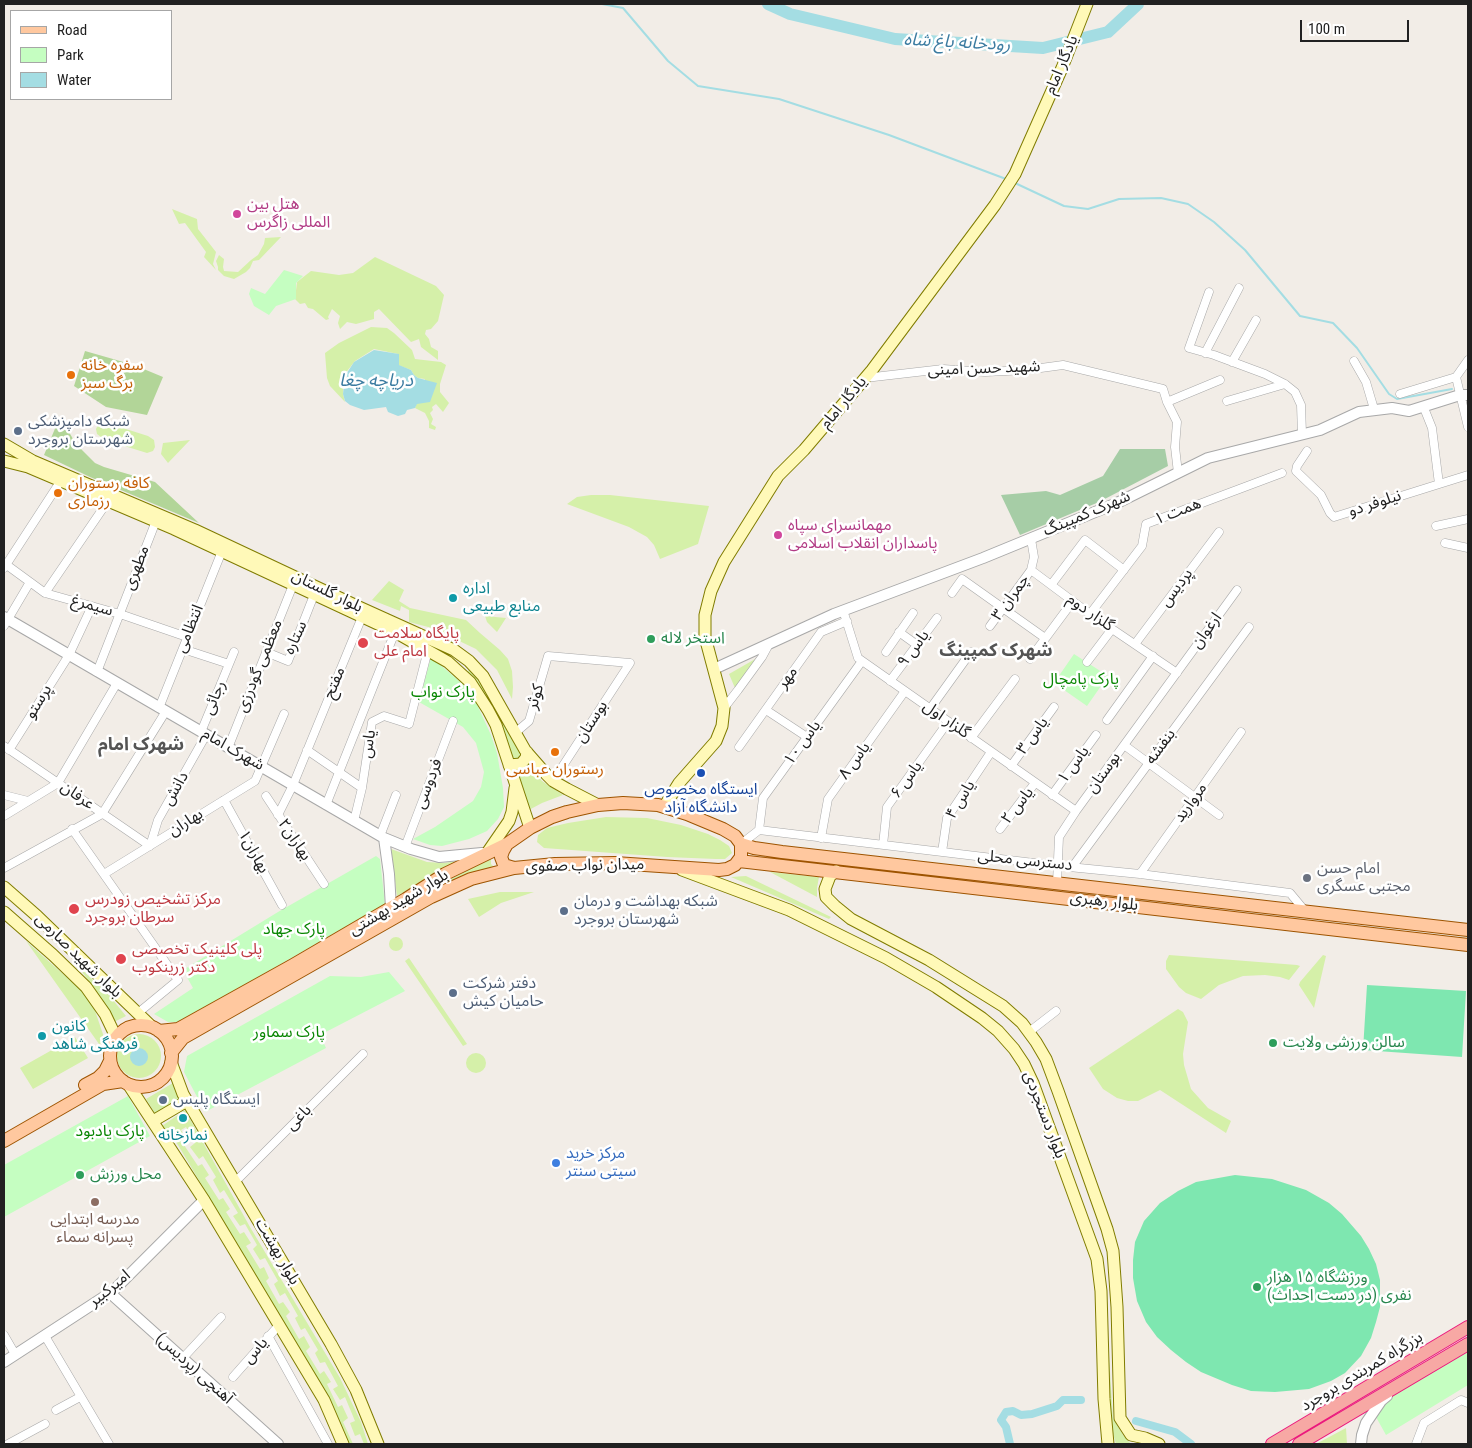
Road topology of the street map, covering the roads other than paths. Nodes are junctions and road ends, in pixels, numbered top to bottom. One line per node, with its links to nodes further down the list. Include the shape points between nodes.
1 (1087, 4): 11 (main road, یادگار امام, via 1062,68 1010,181 917,312)
2 (1239, 288): 5 (street)
3 (1209, 292): 5 (street, via 1189,348)
4 (1256, 320): 8 (street)
5 (1205, 353): 8 (street)
6 (1468, 360): 10 (street)
7 (1354, 361): 19 (street, via 1366,382)
8 (1232, 362): 13 (street)
9 (1468, 375): 10 (street)
10 (1457, 376): 14 (street); 15 (street)
11 (865, 378): 17 (street, شهید حسن امینی, via 944,370 985,372 1063,365 1163,389); 84 (main road, یادگار امام, via 778,476 724,562 710,591 704,615 705,637)
12 (1220, 380): 17 (street)
13 (1285, 384): 16 (street); 21 (street, via 1295,392 1301,405)
14 (1400, 394)
15 (1464, 395): 18 (street, شهرک کمپینگ); 20 (street)
16 (1227, 401)
17 (1166, 402): 25 (street, شهید حسن امینی, via 1177,422)
18 (1424, 408): 19 (street, شهرک کمپینگ, via 1409,411); 29 (street, via 1432,428)
19 (1374, 409): 21 (street, شهرک کمپینگ)
20 (1468, 427)
21 (1302, 434): 25 (street, شهرک کمپینگ, via 1208,458)
22 (4, 444): 83 (main road, بلوار گلستان, via 446,646)
23 (1308, 451): 29 (street, نیلوفر دو, via 1296,471 1321,495 1334,518)
24 (5, 465): 28 (main road, بلوار گلستان, via 28,468)
25 (1178, 473): 35 (street, شهرک کمپینگ)
26 (1282, 473): 41 (street, همت ۱, via 1146,524 1142,546)
27 (1468, 476): 29 (street, نیلوفر دو)
28 (60, 482): 30 (main road, بلوار گلستان); 39 (street)
29 (1439, 484)
30 (108, 501): 32 (main road, بلوار گلستان); 46 (street)
31 (1468, 519): 33 (street)
32 (156, 521): 38 (main road, بلوار گلستان); 54 (street, مطهری)
33 (1436, 526)
34 (1219, 532): 68 (street, پردیس)
35 (1031, 538): 40 (street, via 1034,557); 52 (street, شهرک کمپینگ)
36 (1445, 543): 37 (street)
37 (1468, 548)
38 (222, 552): 43 (main road, بلوار گلستان); 65 (street, انتظامی)
39 (4, 565): 42 (street, سیمرغ)
40 (1031, 570): 44 (street, گلزار دوم); 51 (street, چمران ۳)
41 (1124, 570): 44 (street, via 1085,540); 55 (street, همت ۱)
42 (30, 582): 46 (street, سیمرغ); 58 (street)
43 (293, 585): 48 (main road, بلوار گلستان); 73 (street, معظمی گودرزی)
44 (1051, 585): 49 (street, گلزار دوم)
45 (1238, 590): 86 (street, ارغوان)
46 (45, 593): 50 (street, سیمرغ)
47 (952, 593): 51 (street, via 962,579)
48 (314, 595): 56 (main road, بلوار گلستان); 73 (street, ستاره, via 288,661)
49 (1073, 601): 55 (street, گلزار دوم); 66 (street)
50 (92, 606): 54 (street, سیمرغ); 76 (street, پرستو)
51 (1004, 608): 60 (street, چمران ۳); 66 (street)
52 (844, 610): 59 (street); 67 (street, شهرک کمپینگ)
53 (913, 613): 64 (street)
54 (120, 614): 65 (street, سیمرغ); 85 (street, مطهری)
55 (1090, 614): 62 (street, گلزار دوم)
56 (362, 617): 63 (main road, بلوار گلستان); 111 (street, مفتح)
57 (937, 618): 69 (street, یاس ۹)
58 (5, 621): 76 (street, شهرک امام)
59 (847, 621): 80 (street, via 858,658); 96 (street, مهر, via 821,632)
60 (990, 626)
61 (1250, 627): 114 (street, بنفشه)
62 (1112, 629): 68 (street, گلزار دوم); 81 (street)
63 (395, 632): 71 (main road, بلوار گلستان); 118 (street)
64 (899, 632): 69 (street); 74 (street)
65 (187, 637): 70 (street, انتظامی)
66 (1045, 638): 79 (street)
67 (769, 644): 84 (street, شهرک کمپینگ); 93 (street)
68 (1135, 644): 78 (street, گلزار دوم)
69 (917, 645): 89 (street, یاس ۹)
70 (182, 648): 82 (street, رجائی); 94 (street, انتظامی)
71 (428, 650): 87 (main road, بلوار گلستان); 124 (street, یاس, via 409,724 384,716 372,722)
72 (234, 652): 82 (street, رجائی)
73 (266, 652): 110 (street, معظمی گودرزی)
74 (886, 652)
75 (971, 652): 95 (street)
76 (69, 655): 85 (street, شهرک امام); 109 (street, پرستو)
77 (548, 656): 103 (street, کوثر, via 529,721); 119 (street, بوستان, via 630,663)
78 (1153, 656): 86 (street, گلزار دوم); 98 (street)
79 (1030, 659)
80 (862, 661): 89 (street, گلزار اول); 105 (street, یاس ۱۰)
81 (1087, 662)
82 (229, 664): 102 (street, رجائی)
83 (474, 666): 87 (main road, via 465,667); 103 (main road, بلوار گلستان, via 489,684)
84 (714, 669): 93 (main road, یادگار امام)
85 (97, 672): 90 (street, شهرک امام)
86 (1177, 673): 107 (street, بوستان)
87 (465, 677): 115 (main road, بلوار گلستان, via 478,691 496,725)
88 (1015, 679): 106 (street)
89 (890, 681): 91 (street, گلزار اول)
90 (117, 683): 94 (street, شهرک امام); 120 (street)
91 (905, 691): 95 (street, گلزار اول); 146 (street, یاس ۸, via 828,799)
92 (1054, 707): 116 (street, یاس ۳)
93 (724, 708): 134 (main road, یادگار امام, via 716,741 679,783)
94 (162, 709): 102 (street, شهرک امام); 136 (street, انتظامی)
95 (930, 709): 100 (street, گلزار اول)
96 (766, 710): 105 (street); 108 (street, مهر)
97 (284, 714): 117 (street, بهاران)
98 (1107, 720)
99 (453, 721): 151 (street, فردوسی)
100 (948, 722): 106 (street, گلزار اول); 149 (street, یاس ۶, via 887,807)
101 (1241, 732): 129 (street, مروارید)
102 (204, 733): 110 (street, شهرک امام); 150 (street, دانش, via 158,820)
103 (515, 733): 112 (main road, بلوار گلستان)
104 (1096, 735): 127 (street, یاس ۱)
105 (807, 737): 144 (street, یاس ۱۰, via 763,798)
106 (971, 738): 113 (street, گلزار اول)
107 (1124, 745): 114 (street); 135 (street, بوستان)
108 (739, 747)
109 (6, 748): 120 (street, عرفان)
110 (228, 748): 117 (street, شهرک امام)
111 (308, 750): 118 (street); 123 (street, مفتح)
112 (527, 752): 115 (main road, via 521,764); 119 (main road, بلوار گلستان)
113 (992, 752): 116 (street, گلزار اول); 152 (street, یاس ۴, via 947,818)
114 (1149, 764): 129 (street); 156 (street, بنفشه)
115 (509, 765): 122 (main road, بلوار گلستان)
116 (1011, 766): 121 (street, گلزار اول)
117 (261, 767): 123 (street, شهرک امام); 130 (street, بهاران, via 255,781)
118 (339, 772): 124 (street); 132 (street)
119 (553, 781): 133 (main road, بلوار گلستان)
120 (58, 783): 131 (street); 136 (street, عرفان)
121 (1035, 783): 127 (street, گلزار اول); 143 (street, یاس ۲)
122 (516, 784): 141 (main road, بلوار گلستان); 153 (main road, via 509,821)
123 (293, 785): 132 (street, شهرک امام); 137 (street, مفتح)
124 (362, 788): 140 (street, یاس)
125 (4, 795): 131 (street)
126 (396, 795): 145 (street)
127 (1052, 795): 135 (street, گلزار اول)
128 (266, 796): 137 (street, بهاران۲)
129 (1194, 797): 138 (street); 162 (street, مروارید)
130 (224, 800): 150 (street, بهاران); 166 (street, بهاران۱)
131 (28, 801): 139 (street)
132 (326, 804): 140 (street, شهرک امام)
133 (598, 805): 134 (main road, میدان نواب صفوی, via 640,803); 141 (main road, میدان نواب صفوی, via 552,817)
134 (664, 807): 148 (main road, میدان نواب صفوی, via 722,829 735,836)
135 (1076, 811): 155 (street, بوستان, via 1059,837)
136 (102, 814): 142 (street); 150 (street, عرفان)
137 (278, 815): 164 (street, بهاران۲)
138 (1219, 815)
139 (4, 816)
140 (354, 821): 145 (street, شهرک امام)
141 (530, 828): 147 (main road, میدان نواب صفوی)
142 (72, 829): 157 (street); 161 (street)
143 (1000, 829)
144 (759, 830): 146 (street, دسترسی محلی); 148 (street)
145 (382, 837): 151 (street, شهرک امام); 167 (street)
146 (821, 838): 149 (street, دسترسی محلی)
147 (507, 844): 153 (main road, بلوار شهید بهشتی); 158 (main road, میدان نواب صفوی, via 501,858 504,864)
148 (741, 844): 154 (main road); 163 (main road, بلوار رهبری, via 782,852)
149 (883, 845): 152 (street, دسترسی محلی)
150 (150, 846): 161 (street, بهاران)
151 (405, 847): 153 (street, شهرک امام, via 439,857)
152 (942, 852): 155 (street, دسترسی محلی)
153 (487, 853): 167 (main road, بلوار شهید بهشتی, via 445,874)
154 (739, 861): 159 (main road, میدان نواب صفوی, via 719,870); 160 (main road, بلوار رهبری)
155 (1058, 866): 156 (street, دسترسی محلی); 163 (street, بوستان)
156 (1073, 866): 162 (street, دسترسی محلی)
157 (4, 868)
158 (514, 868): 159 (main road, میدان نواب صفوی, via 615,863); 178 (main road, بلوار شهید بهشتی, via 471,879 431,897 183,1038)
159 (676, 868): 211 (main road, بلوار دستجردی, via 789,910 886,958 982,1018 1014,1049 1033,1083 1097,1259)
160 (836, 871): 171 (main road, بلوار رهبری); 175 (main road, بلوار دستجردی, via 830,876 825,889 826,897 835,906 851,919 928,960 1003,1006)
161 (104, 874): 173 (street, via 178,980)
162 (1140, 874): 168 (street, دسترسی محلی, via 1290,894)
163 (1057, 883): 168 (main road, بلوار رهبری)
164 (324, 884)
165 (4, 887): 173 (main road, بلوار شهید صارمی)
166 (282, 905)
167 (391, 908): 174 (main road, بلوار شهید بهشتی, via 178,1029)
168 (1305, 911): 170 (main road, بلوار رهبری)
169 (4, 912): 176 (main road, بلوار شهید صارمی, via 86,987)
170 (1468, 930)
171 (1468, 945)
172 (1056, 1012): 175 (street)
173 (138, 1013): 174 (main road, بلوار شهید صارمی)
174 (155, 1028): 176 (main road, via 141,1024 132,1026); 178 (main road, via 168,1042)
175 (1028, 1032): 204 (main road, بلوار دستجردی, via 1046,1060 1055,1082 1113,1251 1119,1412 1122,1423)
176 (116, 1037): 179 (main road)
177 (363, 1054): 185 (street, باغی)
178 (171, 1058): 180 (main road, via 164,1076 151,1085 143,1087); 181 (main road, بلوار بهشت)
179 (110, 1061): 180 (main road, via 117,1076); 183 (main road, via 98,1078)
180 (125, 1083): 182 (main road); 184 (main road, via 103,1084)
181 (187, 1100): 182 (main road); 185 (main road, بلوار بهشت)
182 (153, 1121): 186 (main road)
183 (4, 1131)
184 (4, 1141)
185 (235, 1182): 210 (main road, بلوار بهشت, via 352,1382)
186 (204, 1200): 187 (street, امیرکبیر); 189 (main road)
187 (110, 1294): 192 (street, امیرکبیر); 196 (street, آهنچی (پردیس))
188 (220, 1316): 196 (street)
189 (279, 1325): 193 (street, یاس); 209 (main road, via 324,1400)
190 (1468, 1327): 213 (highway, بزرگراه کمربندی بروجرد)
191 (4, 1335): 195 (street)
192 (44, 1336): 195 (street, امیرکبیر); 200 (street)
193 (268, 1336): 198 (street, یاس); 208 (street)
194 (1468, 1344): 199 (highway, بزرگراه کمربندی بروجرد)
195 (14, 1354): 197 (street, امیرکبیر)
196 (182, 1359): 207 (street, آهنچی (پردیس))
197 (4, 1362)
198 (233, 1377)
199 (1397, 1386): 214 (highway, بزرگراه کمربندی بروجرد); 215 (street, via 1371,1415)
200 (80, 1397): 202 (street); 206 (street)
201 (1468, 1403): 216 (street, via 1461,1400 1424,1423)
202 (56, 1410)
203 (45, 1424): 205 (street)
204 (1134, 1440): 212 (main road, بلوار دستجردی, via 1145,1438)
205 (6, 1443)
206 (109, 1444)
207 (278, 1444)
208 (328, 1444)
209 (343, 1444)
210 (378, 1444)
211 (1108, 1444)
212 (1159, 1444)
213 (1272, 1444)
214 (1300, 1444)
215 (1361, 1444)
216 (1416, 1444)

